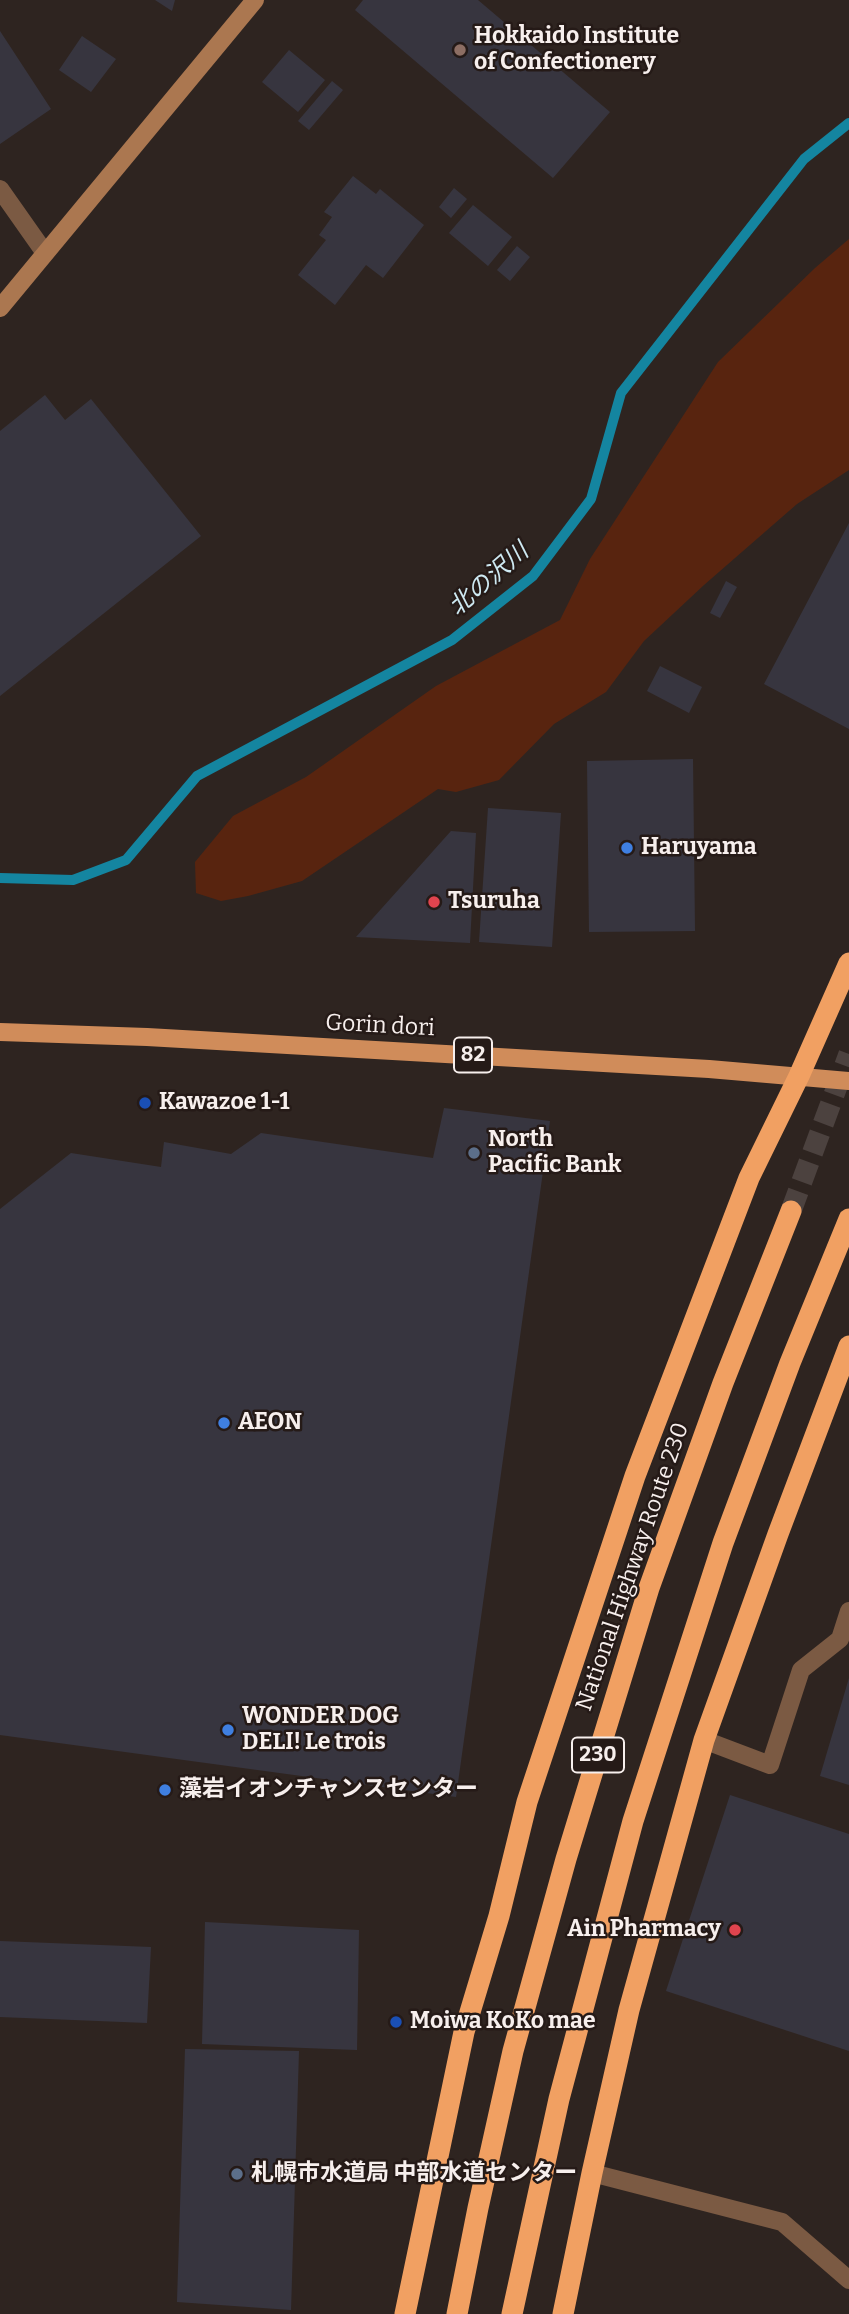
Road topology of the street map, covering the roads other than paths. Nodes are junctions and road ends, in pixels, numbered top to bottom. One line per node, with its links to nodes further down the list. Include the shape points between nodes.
1 (255, 0): 3 (street)
2 (0, 189): 3 (street)
3 (45, 253): 4 (street)
4 (0, 308)
5 (849, 963): 7 (highway)
6 (0, 1032): 7 (main road, Gorin dori / 82)
7 (799, 1076): 8 (main road, Gorin dori / 82); 17 (highway, via 749,1178 635,1476 527,1802 464,2032)
8 (849, 1081)
9 (791, 1211): 18 (highway, National Highway Route 230 / 230, via 649,1588 566,1859 513,2050)
10 (849, 1219): 19 (highway, 230, via 723,1543 633,1821 559,2099)
11 (849, 1346): 14 (highway)
12 (849, 1611): 13 (street)
13 (844, 1641): 14 (street, via 801,1670 770,1765)
14 (704, 1740): 15 (highway, via 629,2010)
15 (592, 2173): 16 (street, via 782,2222); 20 (highway)
16 (849, 2280)
17 (405, 2314)
18 (457, 2314)
19 (512, 2314)
20 (563, 2314)

